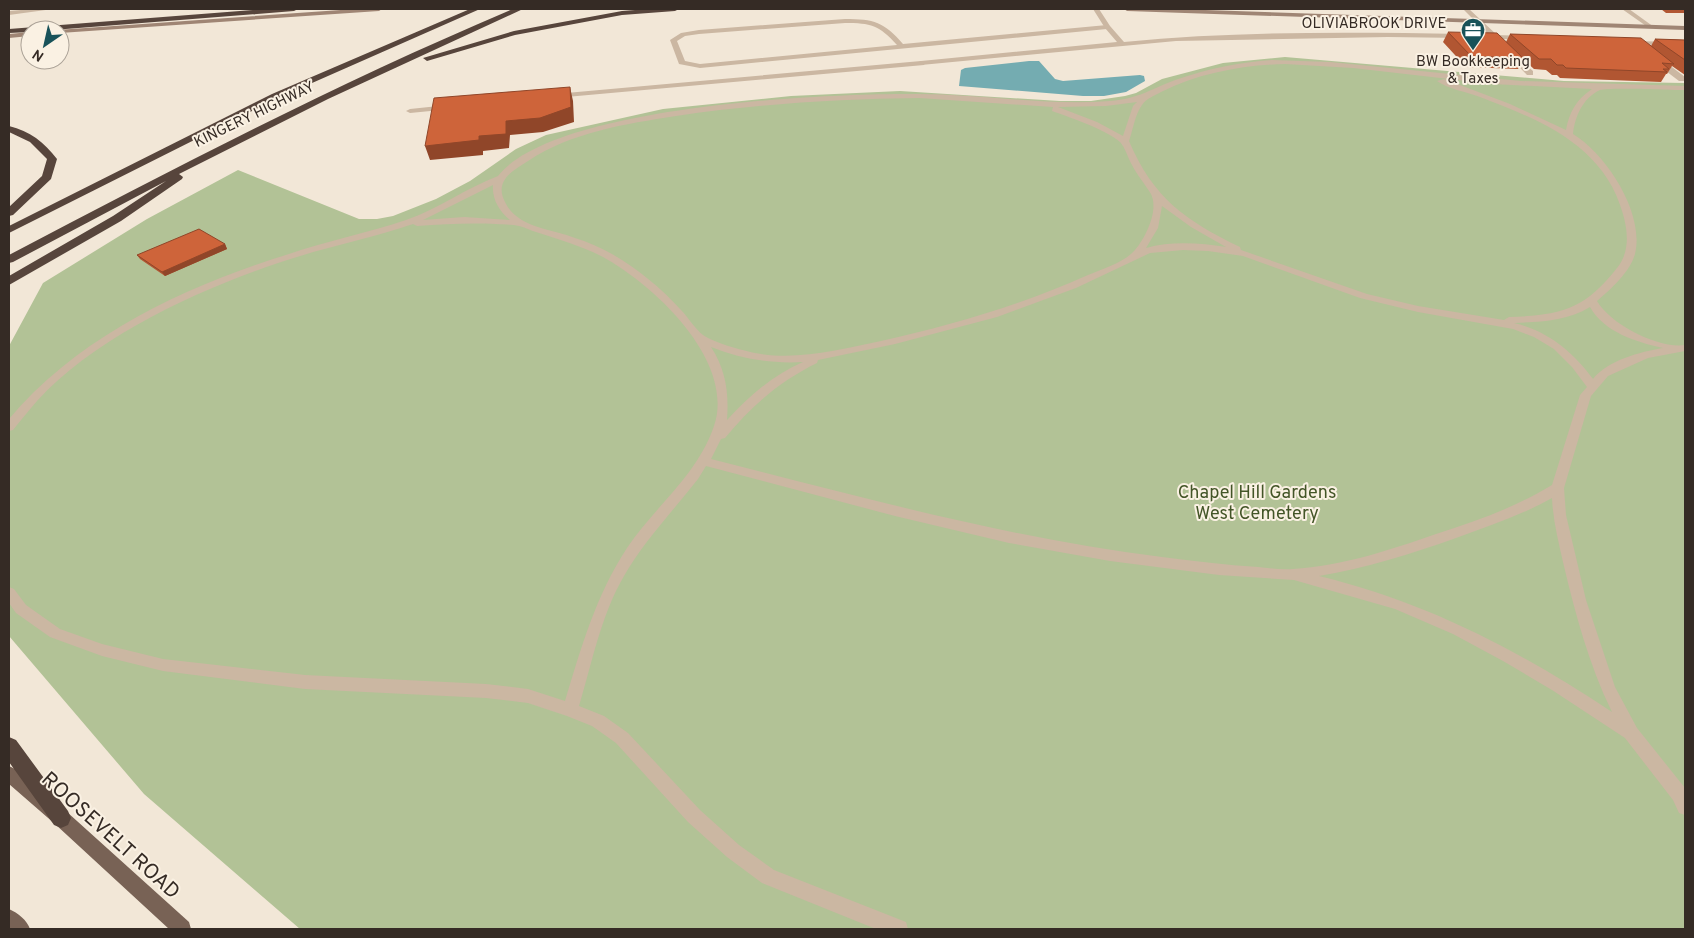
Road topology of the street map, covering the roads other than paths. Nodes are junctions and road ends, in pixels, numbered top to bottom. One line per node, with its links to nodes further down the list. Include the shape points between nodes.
1 (50, 9): 11 (street)
2 (294, 9): 17 (highway)
3 (379, 9): 18 (main road)
4 (476, 9): 45 (highway, KINGERY HIGHWAY, via 275,96)
5 (521, 9): 26 (highway, KINGERY HIGHWAY)
6 (675, 9): 26 (highway, via 622,13 514,33)
7 (1096, 9): 14 (street)
8 (1126, 9): 13 (main road)
9 (1466, 9): 13 (street)
10 (1625, 9): 15 (street)
11 (9, 13)
12 (123, 13): 17 (highway)
13 (1477, 21): 15 (main road); 19 (street)
14 (1107, 27): 23 (street); 25 (street)
15 (1651, 27): 16 (main road)
16 (1685, 28)
17 (9, 30)
18 (70, 30)
19 (1494, 37): 20 (street, OLIVIABROOK DRIVE); 23 (street, OLIVIABROOK DRIVE, via 1210,38); 28 (street)
20 (1530, 39)
21 (1624, 42): 22 (street)
22 (1633, 42): 24 (street); 29 (street)
23 (1122, 44): 31 (street, OLIVIABROOK DRIVE)
24 (1685, 44)
25 (901, 46): 25 (street, via 690,65 682,62 673,40 683,34 699,32 867,21 877,22)
26 (376, 73): 39 (highway, KINGERY HIGHWAY)
27 (1414, 73): 30 (street); 32 (street, via 1315,63 1258,63 1180,81); 37 (street, via 1498,102)
28 (1530, 73)
29 (1684, 83): 30 (street)
30 (1599, 88): 37 (street, via 1580,103 1570,124)
31 (544, 97)
32 (1145, 97): 33 (street, via 1100,105); 38 (street, via 1135,111)
33 (1039, 104): 38 (street, via 1094,124); 40 (street, via 924,96 852,97 696,110 625,122 568,137 546,145)
34 (458, 106): 35 (street)
35 (410, 111)
36 (9, 129): 42 (highway, via 39,143 52,159 47,177)
37 (1569, 135): 50 (street, via 1581,143 1608,176 1628,211 1632,225 1630,254 1622,269)
38 (1125, 142): 41 (street)
39 (205, 155): 48 (highway, KINGERY HIGHWAY); 49 (highway, via 159,193)
40 (499, 178): 43 (street, via 500,202 508,214); 44 (street, via 453,203)
41 (1157, 197): 46 (street, via 1155,220); 47 (street, via 1222,242)
42 (9, 213)
43 (522, 223): 44 (street, via 464,220); 52 (street, via 609,255 663,296)
44 (400, 225): 56 (street, via 247,271 162,309 115,335 57,375 19,412)
45 (9, 230)
46 (1136, 255): 47 (street, via 1160,248 1184,248); 54 (street, via 1070,287 994,314 941,330)
47 (1253, 256): 51 (street, via 1331,286 1373,298)
48 (9, 260)
49 (9, 281)
50 (1590, 300): 51 (street, via 1576,310 1561,314); 53 (street, via 1599,315 1639,338)
51 (1499, 321): 55 (street, via 1546,338 1581,367)
52 (698, 337): 54 (street, via 724,349 757,357 781,360); 57 (street, via 717,367 723,390 724,416)
53 (1683, 348): 55 (street, via 1645,355 1604,373)
54 (827, 355): 57 (street, via 798,367 772,384 743,408)
55 (1593, 387): 59 (street, via 1586,395)
56 (9, 427)
57 (717, 439): 58 (street)
58 (706, 462): 60 (street, via 1009,538 1119,557 1219,570); 62 (street, via 641,539 618,572 592,637)
59 (1558, 488): 60 (street, via 1531,504 1490,521 1400,552 1354,566); 63 (street, via 1559,515 1579,600 1608,688)
60 (1292, 575): 63 (street, via 1344,587 1432,617 1577,696)
61 (9, 593): 62 (street, via 21,609 56,632 102,650 163,665 305,682 486,691 528,696)
62 (570, 710): 71 (street, via 598,721 622,738 694,816 732,851 768,877)
63 (1631, 733): 66 (street)
64 (9, 746): 67 (highway)
65 (9, 774): 67 (main road, ROOSEVELT ROAD)
66 (1683, 799)
67 (61, 818): 70 (main road, ROOSEVELT ROAD)
68 (9, 918): 69 (main road)
69 (21, 929)
70 (182, 929)
71 (899, 929)

